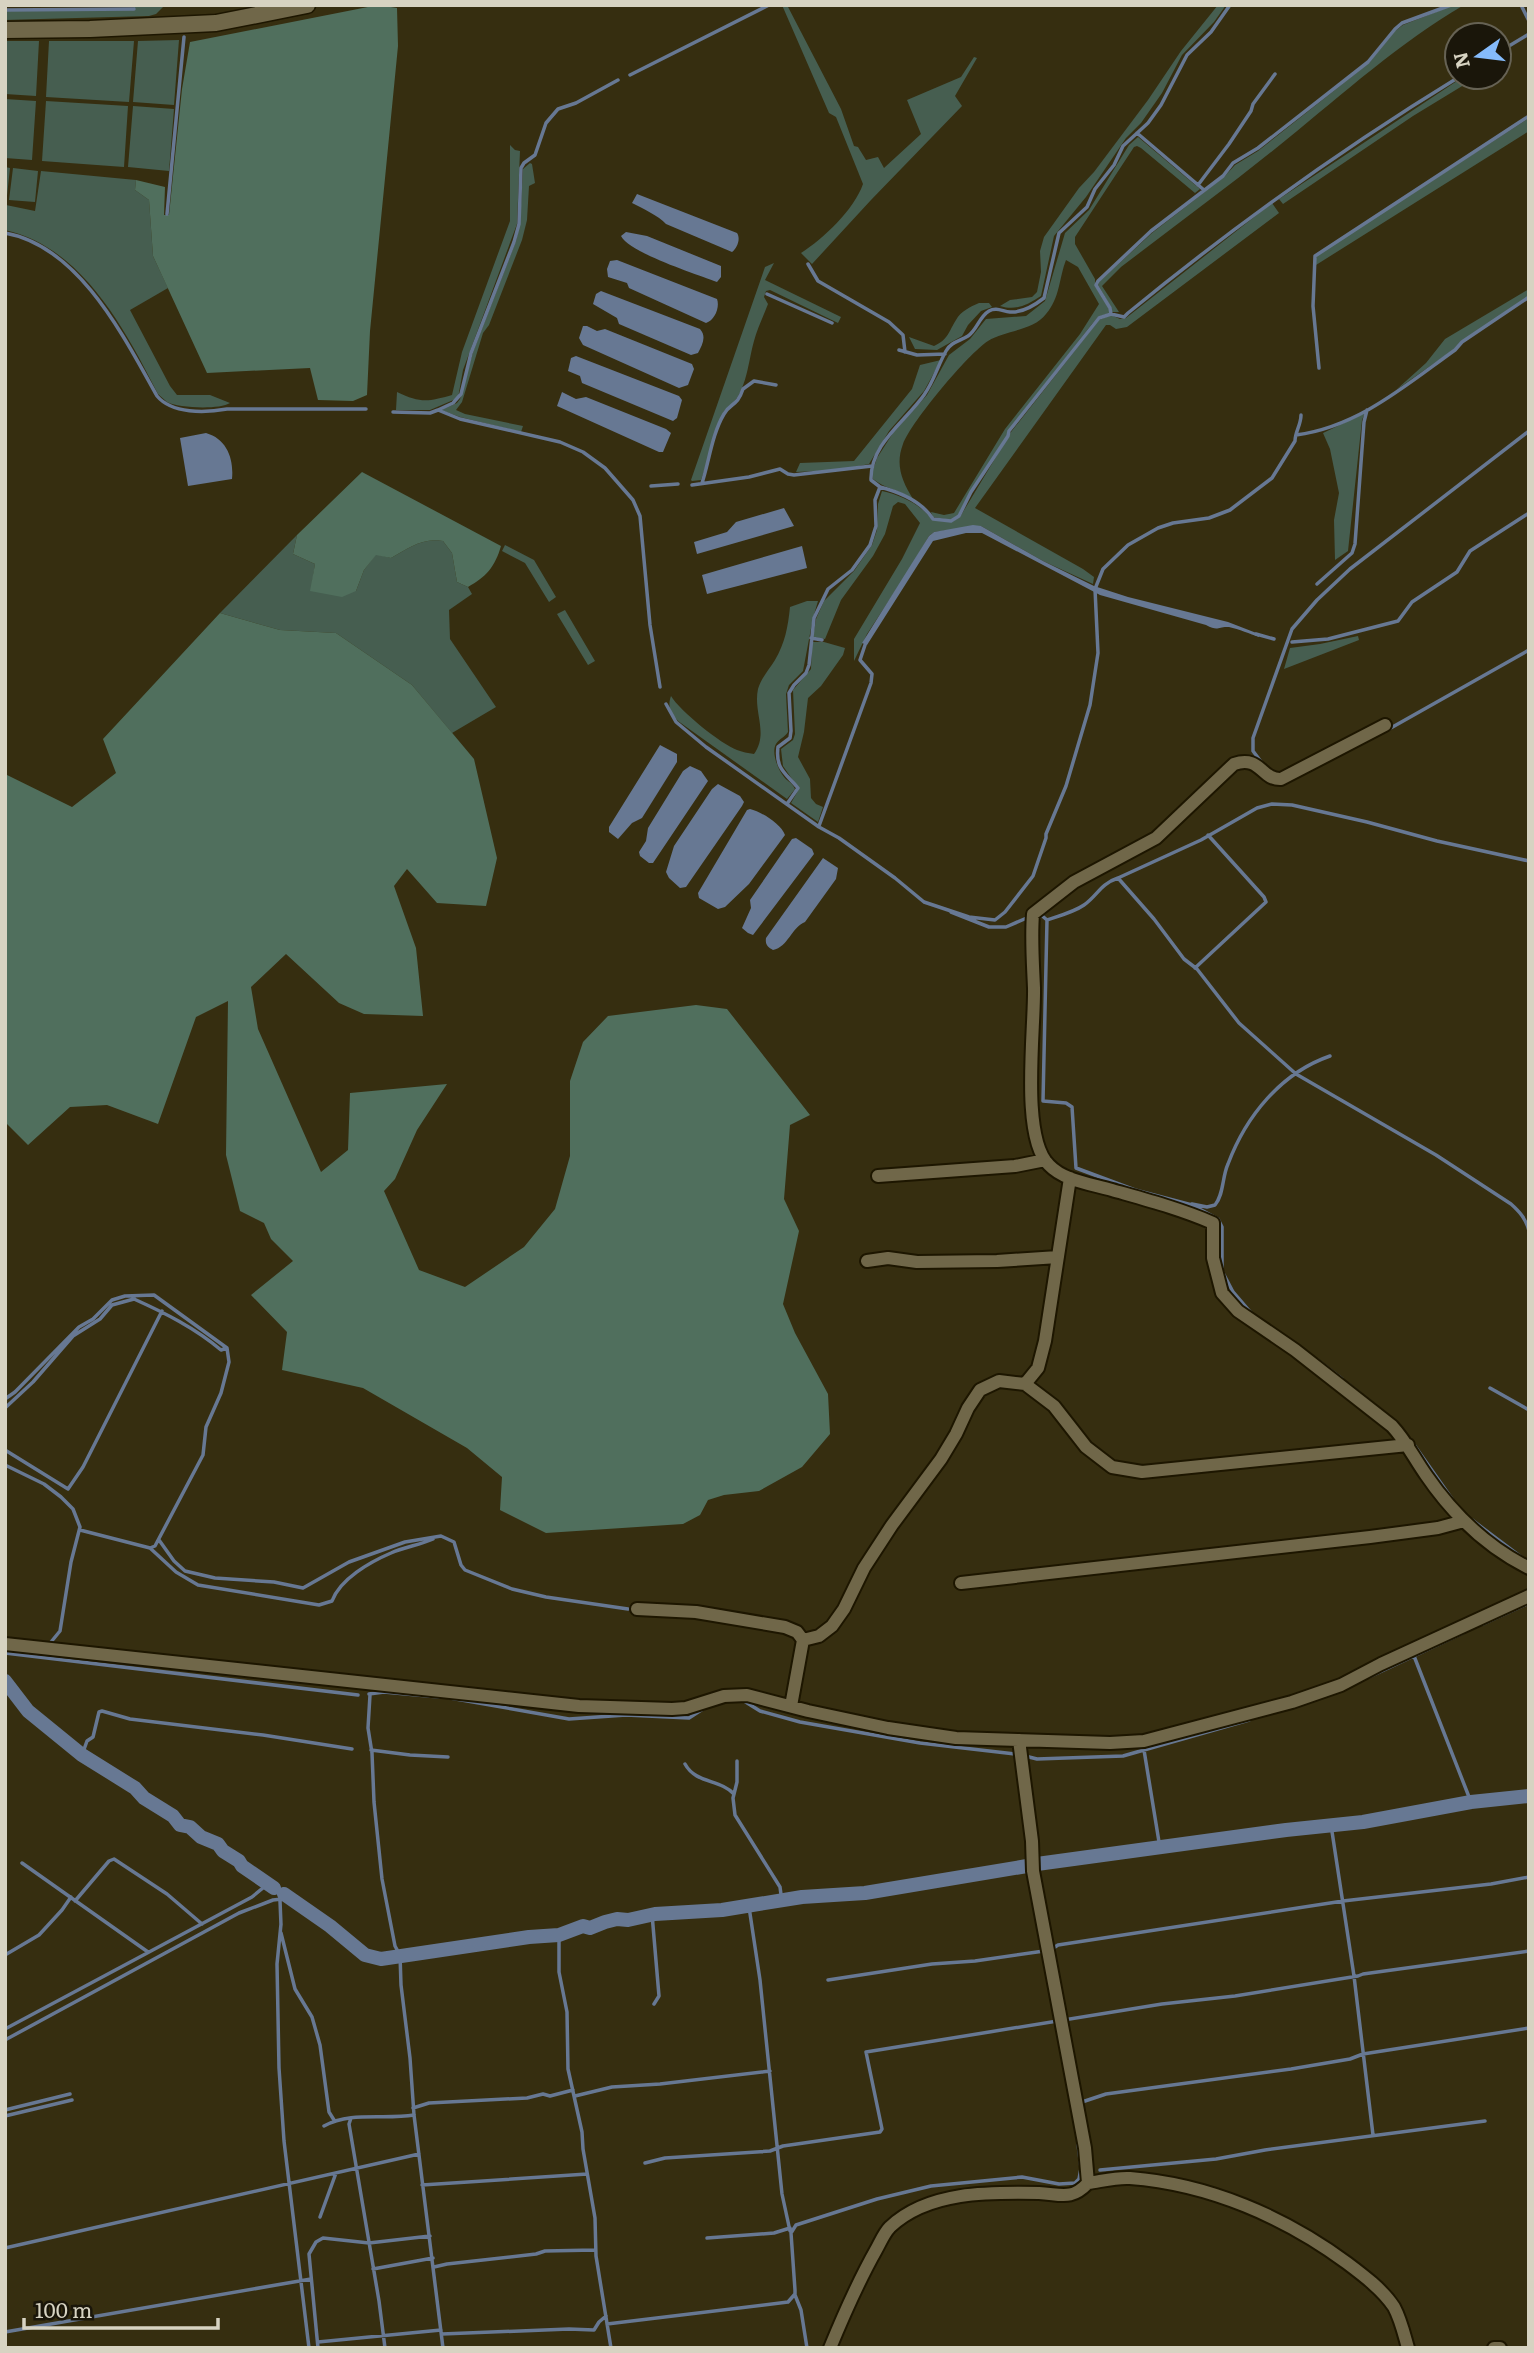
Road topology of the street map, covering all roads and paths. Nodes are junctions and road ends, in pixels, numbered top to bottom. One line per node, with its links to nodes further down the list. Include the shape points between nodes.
1 (307, 5): 2 (street, via 216,23)
2 (5, 30)
3 (1385, 725): 4 (street, via 1282,779 1273,779 1251,762 1234,764 1156,838 1074,882 1033,914 1031,1085 1035,1130)
4 (1045, 1160): 5 (street); 6 (street)
5 (878, 1176)
6 (1070, 1178): 7 (street); 10 (street, via 1213,1223 1213,1258 1222,1293 1238,1311 1375,1412)
7 (1058, 1257): 8 (street); 9 (street, via 1038,1368)
8 (867, 1261)
9 (1025, 1384): 10 (street, via 1054,1406 1086,1447 1112,1467 1142,1472); 16 (street, via 999,1381 980,1390 941,1459 892,1525 832,1626)
10 (1408, 1445): 11 (street)
11 (1464, 1521): 12 (street); 13 (street, via 1357,1539)
12 (1529, 1569)
13 (961, 1583)
14 (1529, 1596): 19 (street, via 1341,1685 1281,1705 1144,1741)
15 (637, 1609): 16 (street, via 696,1612 785,1627)
16 (803, 1640): 18 (street)
17 (5, 1644): 18 (street, via 579,1706 672,1709 747,1695)
18 (791, 1706): 19 (street, via 888,1728 956,1738)
19 (1019, 1740): 20 (street, via 1033,1871)
20 (1088, 2183): 21 (street, via 1066,2197 976,2195 938,2200 910,2211 888,2229); 22 (street, via 1127,2178 1157,2181 1196,2189 1264,2213 1322,2244 1382,2293 1402,2325)
21 (830, 2348)
22 (1408, 2348)
23 (1494, 2348): 24 (street)
24 (1500, 2348)

